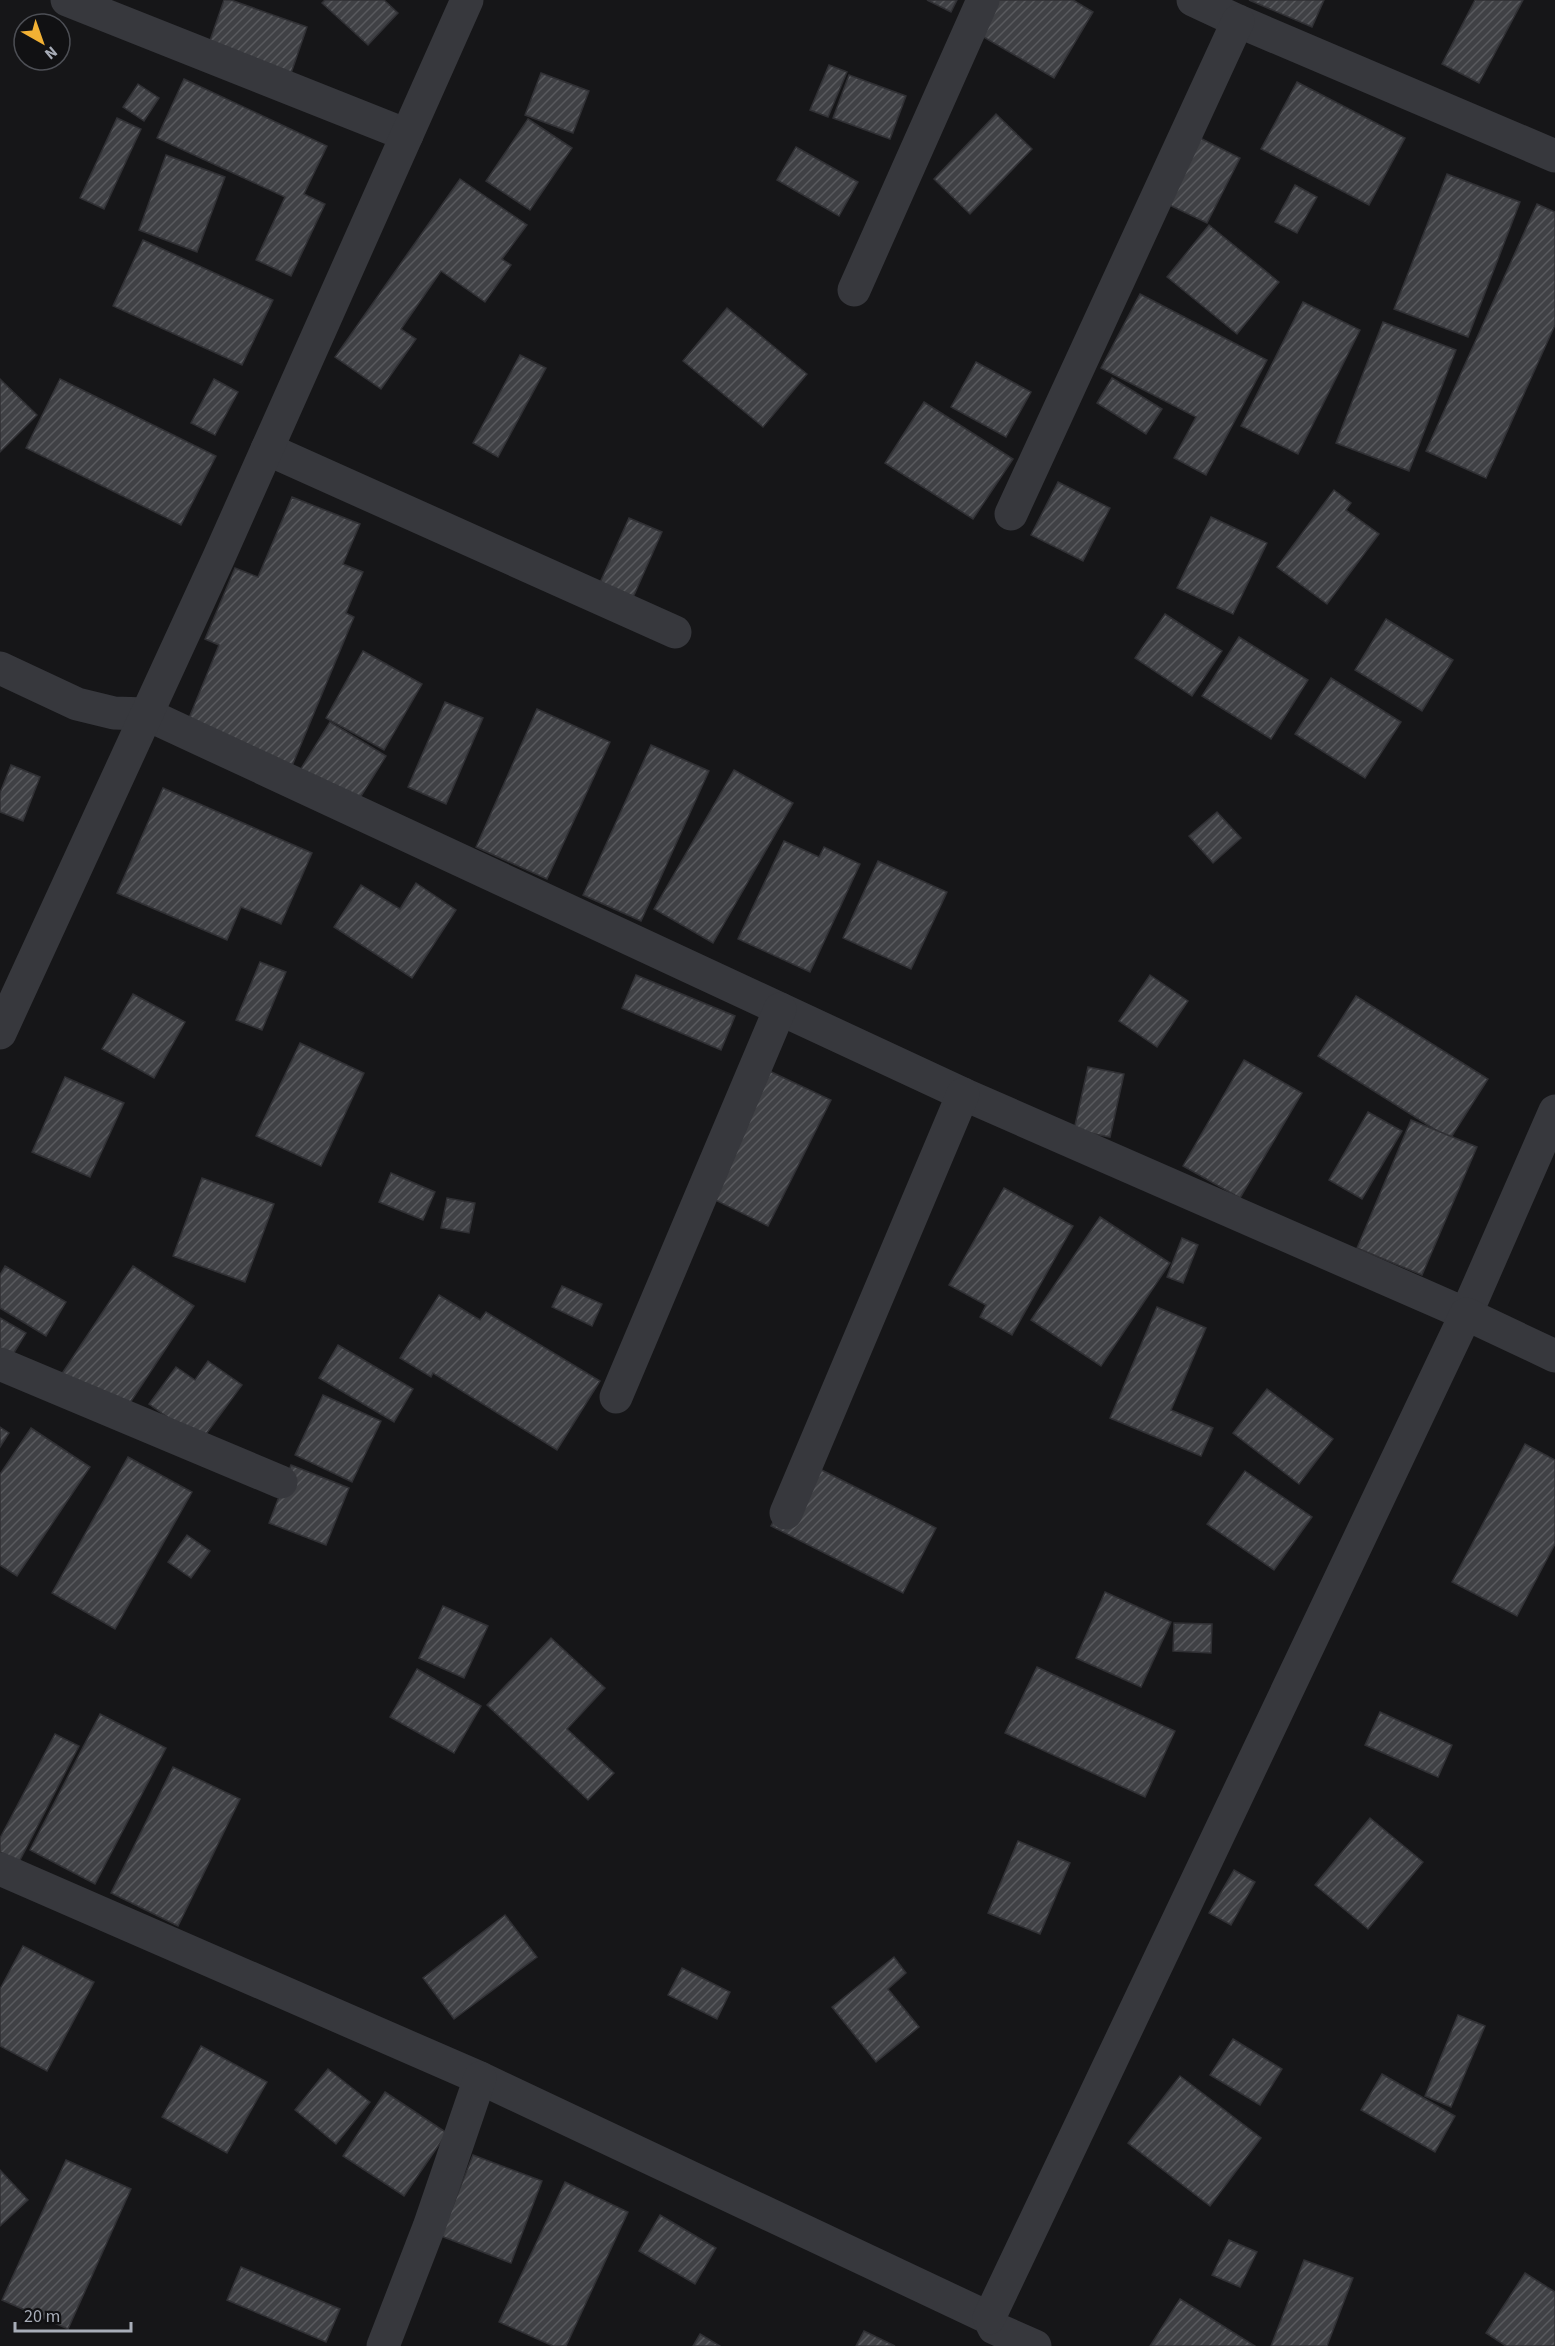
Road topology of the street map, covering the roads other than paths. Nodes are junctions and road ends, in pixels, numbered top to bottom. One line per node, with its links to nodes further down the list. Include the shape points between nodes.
1 (68, 0): 6 (street)
2 (467, 0): 6 (street)
3 (983, 0): 8 (street)
4 (1193, 0): 5 (street)
5 (1238, 21): 7 (street); 10 (street)
6 (407, 135): 9 (street)
7 (1555, 156)
8 (854, 290)
9 (267, 450): 11 (street); 13 (street)
10 (1011, 514)
11 (675, 632)
12 (0, 668): 13 (street, via 77,704 114,713)
13 (146, 714): 14 (street); 15 (street)
14 (780, 1009): 16 (street); 21 (street)
15 (0, 1033)
16 (963, 1094): 18 (street); 23 (street)
17 (1555, 1111): 18 (street)
18 (1466, 1314): 19 (street); 26 (street)
19 (1555, 1356)
20 (0, 1364): 22 (street)
21 (616, 1397)
22 (281, 1482)
23 (786, 1513)
24 (0, 1869): 25 (street)
25 (480, 2078): 26 (street); 27 (street)
26 (990, 2330): 28 (street)
27 (383, 2346)
28 (1035, 2346)

